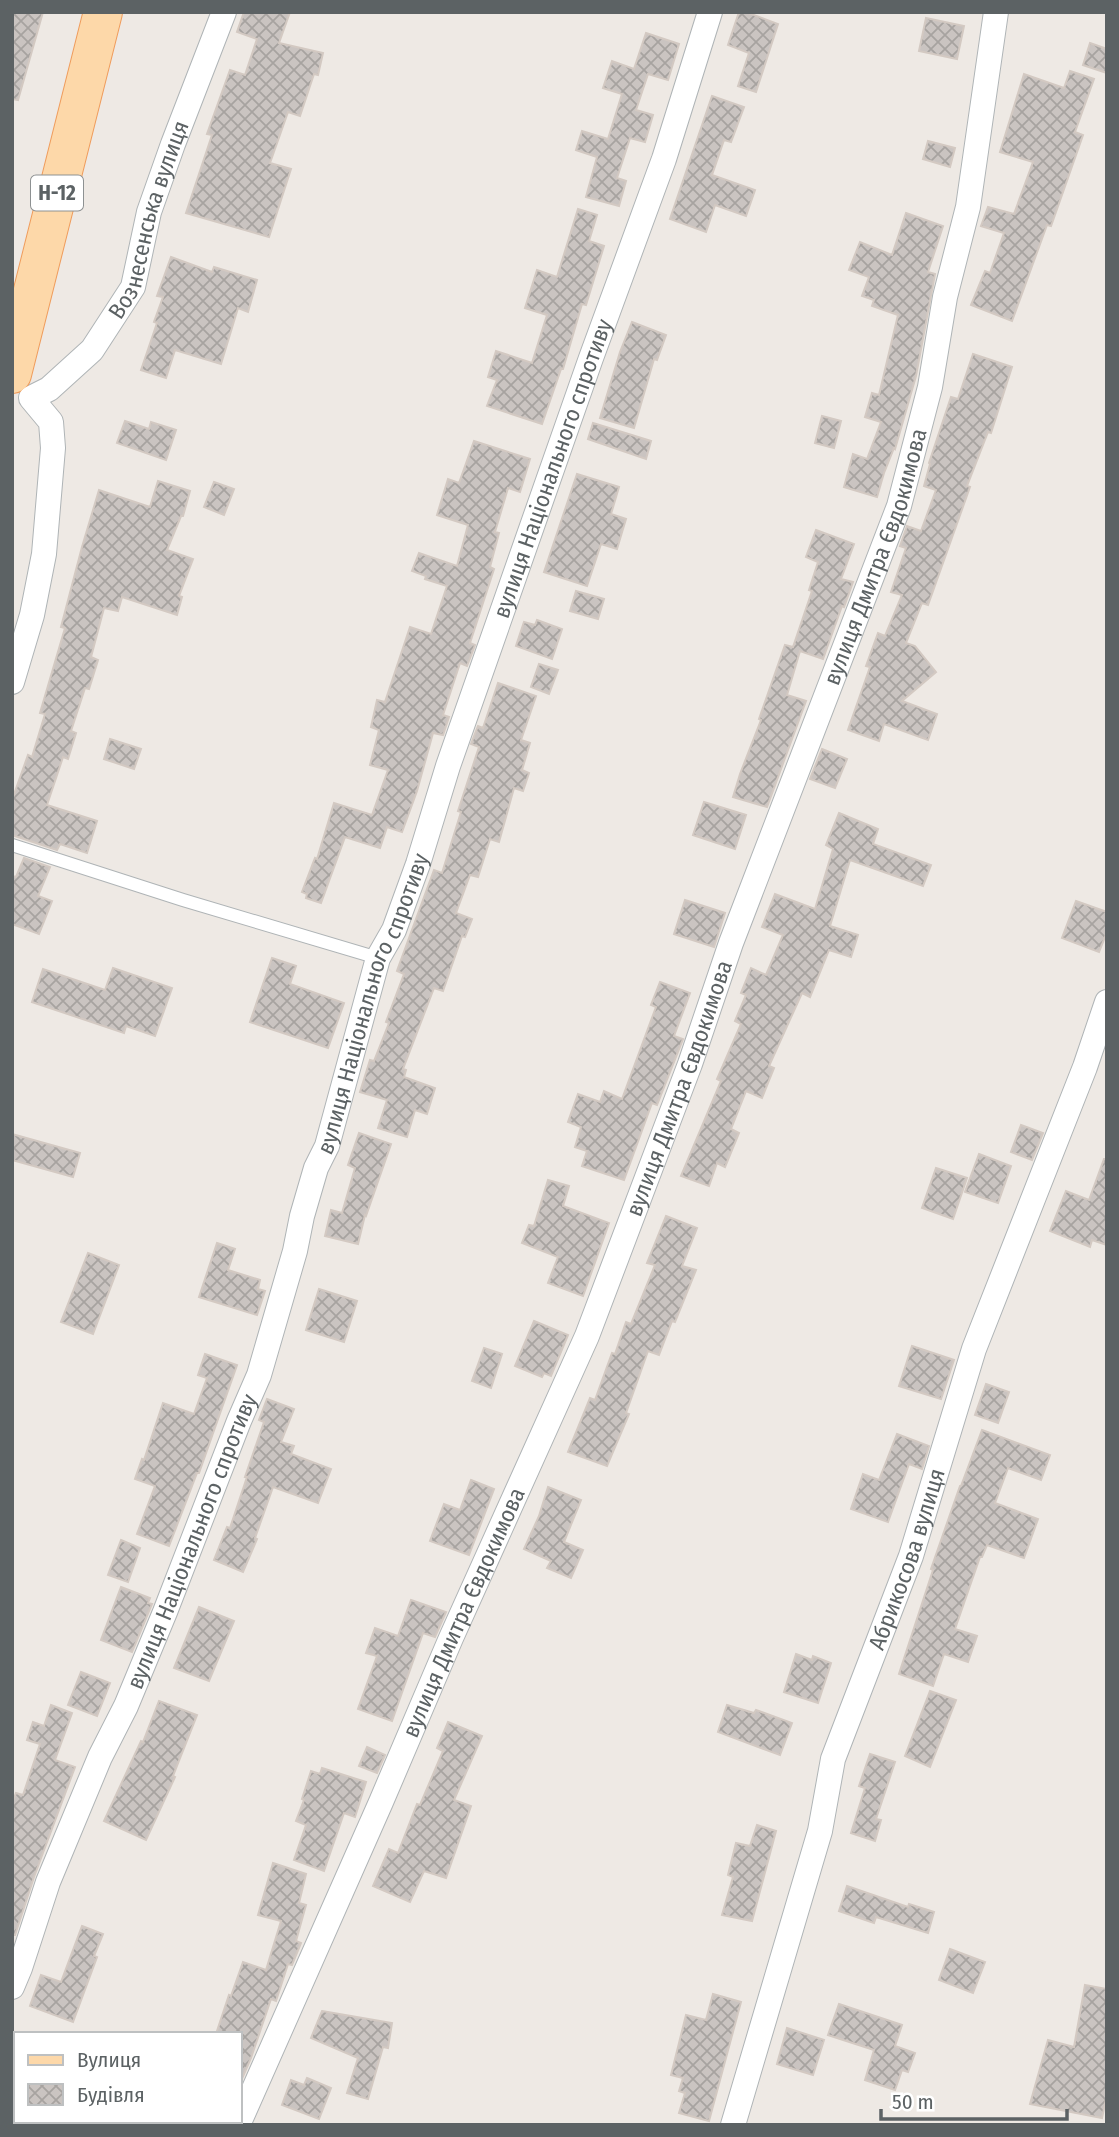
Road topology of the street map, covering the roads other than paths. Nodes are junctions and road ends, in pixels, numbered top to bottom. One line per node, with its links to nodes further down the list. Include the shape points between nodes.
1 (103, 12): 5 (main road, Н-12)
2 (224, 12): 5 (street, Вознесенська вулиця, via 149,212 133,287 92,350 49,389)
3 (710, 12): 8 (street, вулиця Національного спротиву, via 664,159 452,753 418,864 394,930)
4 (996, 12): 11 (street, вулиця Дмитра Євдокимова, via 968,207 945,297 930,387 898,506 587,1336)
5 (16, 379): 6 (street, via 51,422 53,448 44,554)
6 (12, 682)
7 (12, 845): 8 (lane)
8 (378, 958): 10 (street, вулиця Національного спротиву, via 259,1375 165,1612 48,1882)
9 (1107, 1002): 12 (street, Абрикосова вулиця, via 974,1349 911,1556 833,1759 820,1831)
10 (12, 1987)
11 (242, 2116)
12 (733, 2125)

